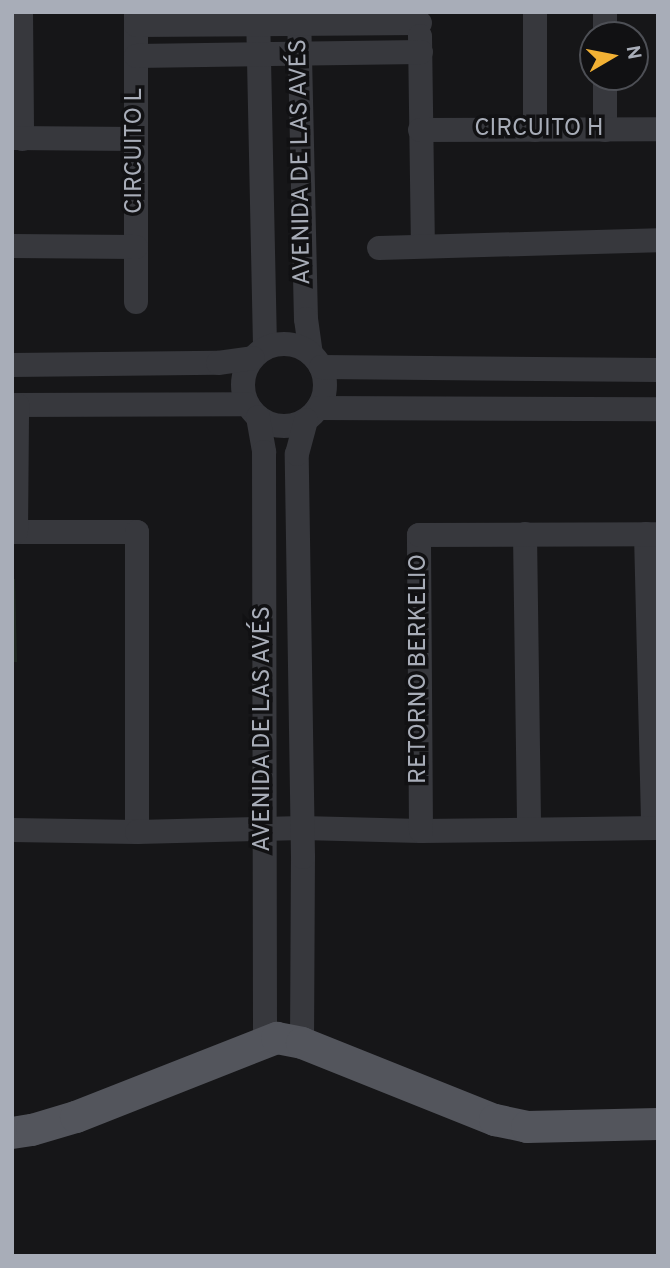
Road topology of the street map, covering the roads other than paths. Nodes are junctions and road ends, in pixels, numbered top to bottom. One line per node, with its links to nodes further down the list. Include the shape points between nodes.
1 (22, 12): 16 (street)
2 (535, 12): 14 (street)
3 (420, 17): 5 (street); 7 (street)
4 (258, 18): 5 (street); 6 (street, CIRCUITO L); 9 (street, AVENIDA DE LAS AVÉS)
5 (299, 18): 8 (street, AVENIDA DE LAS AVÉS)
6 (136, 19): 10 (street, CIRCUITO L)
7 (421, 52): 8 (street); 13 (street)
8 (298, 54): 9 (street); 25 (street, AVENIDA DE LAS AVÉS, via 306,318)
9 (258, 55): 10 (street, CIRCUITO L); 24 (street, AVENIDA DE LAS AVÉS)
10 (136, 56): 17 (street, CIRCUITO L)
11 (606, 91): 15 (street)
12 (658, 129): 15 (street, CIRCUITO H)
13 (420, 130): 14 (street, CIRCUITO H); 19 (street)
14 (535, 130): 15 (street, CIRCUITO H)
15 (606, 130)
16 (17, 139): 17 (street)
17 (135, 139): 21 (street, CIRCUITO L)
18 (658, 240): 19 (street)
19 (423, 245): 22 (street)
20 (12, 246): 21 (street, CIRCUITO L)
21 (136, 247): 23 (street, CIRCUITO L)
22 (379, 248)
23 (136, 302)
24 (259, 353): 25 (street, via 281,344 297,346); 26 (street, via 218,363); 30 (street, via 245,372 243,388)
25 (316, 360): 27 (street); 31 (street, via 324,395)
26 (12, 365)
27 (658, 370)
28 (15, 405): 30 (street); 32 (street)
29 (658, 409): 31 (street)
30 (252, 410): 31 (street, via 273,425 290,426); 39 (street, AVENIDA DE LAS AVÉS, via 264,452)
31 (312, 414): 37 (street, AVENIDA DE LAS AVÉS, via 298,454)
32 (14, 532): 42 (street, via 137,532)
33 (525, 534): 34 (street, RETORNO BERKELIO); 36 (street); 41 (street, RETORNO BERKELIO, via 419,535)
34 (652, 534): 35 (street)
35 (654, 714): 38 (street)
36 (529, 827): 38 (street); 41 (street)
37 (302, 828): 39 (street); 41 (street); 44 (street, AVENIDA DE LAS AVÉS)
38 (656, 828)
39 (264, 829): 42 (street); 43 (street, AVENIDA DE LAS AVÉS)
40 (12, 830): 42 (street)
41 (421, 831)
42 (137, 832)
43 (265, 1041): 44 (main road, via 277,1038); 46 (main road, via 76,1116)
44 (302, 1043): 45 (main road, via 495,1120 527,1126)
45 (658, 1124)
46 (12, 1133)

